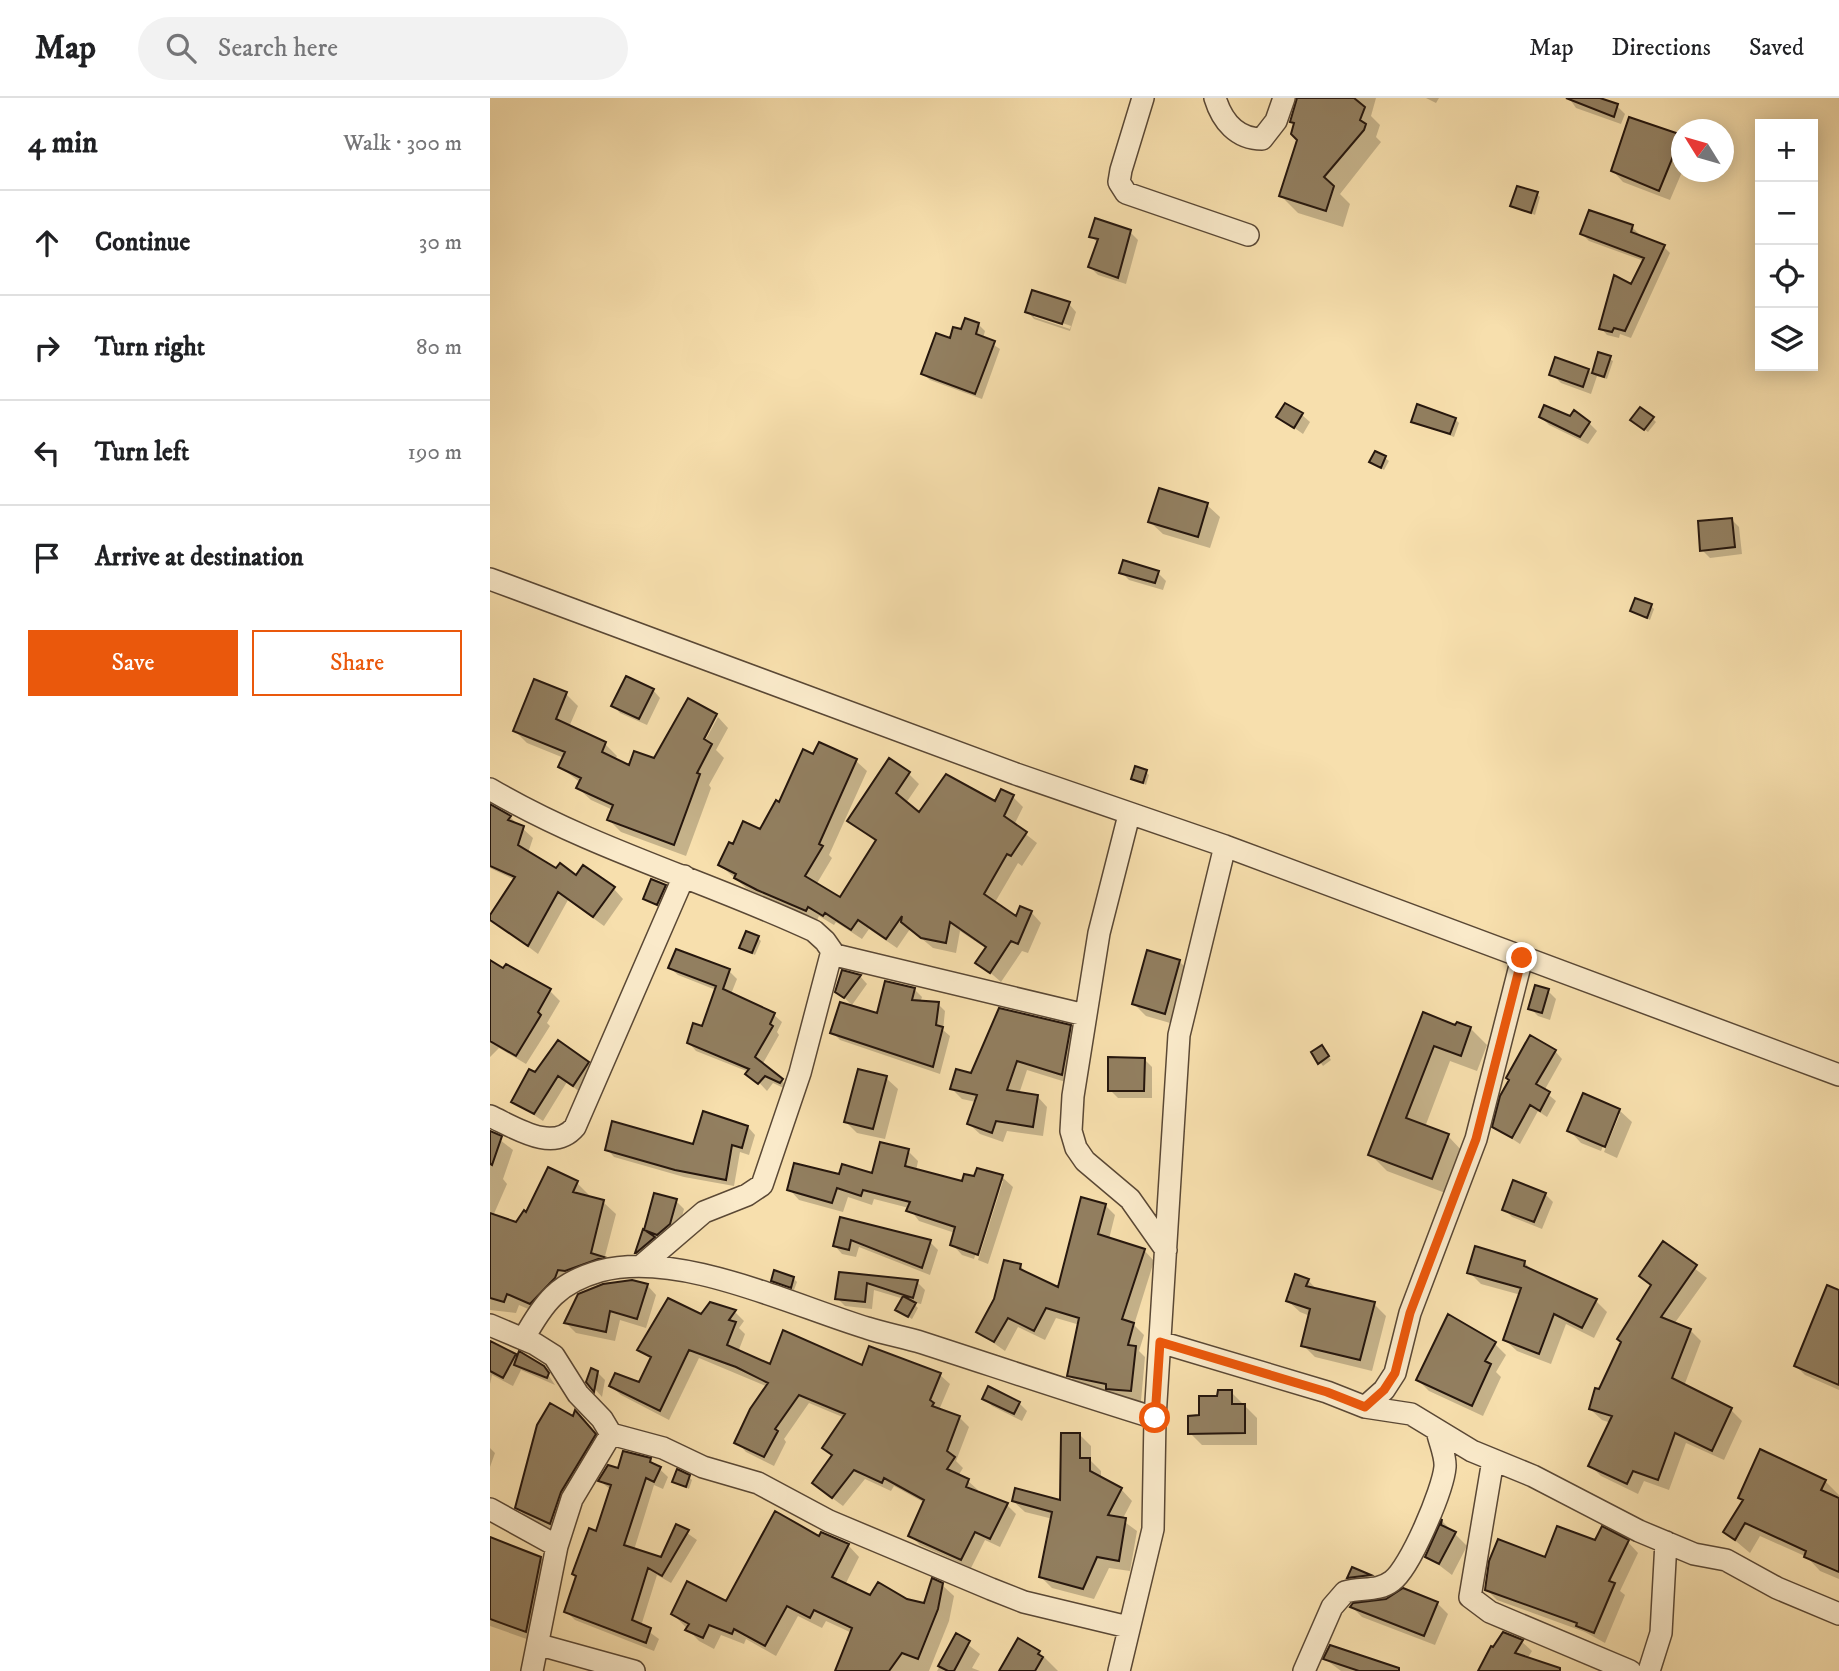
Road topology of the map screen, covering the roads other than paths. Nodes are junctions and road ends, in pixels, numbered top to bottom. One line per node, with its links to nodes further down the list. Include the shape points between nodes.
1 (1143, 98): 4 (street, via 1119,181 1126,194)
2 (1215, 98): 3 (street, via 1230,127 1254,139 1269,132)
3 (1284, 98)
4 (1248, 235)
5 (490, 579): 7 (street)
6 (490, 789): 9 (street, via 595,844)
7 (1129, 815): 8 (street); 12 (street, via 1099,933)
8 (1225, 846): 11 (street); 16 (street, via 1179,1035)
9 (684, 876): 10 (street, via 814,931 830,946); 14 (street, via 575,1127 564,1138 552,1141)
10 (831, 954): 12 (street); 15 (street, via 800,1073 762,1185 704,1212)
11 (1522, 958): 13 (street); 22 (street, via 1476,1139 1410,1313)
12 (1085, 1015): 16 (street, via 1073,1096 1071,1131 1076,1148 1095,1172 1130,1199)
13 (1839, 1075)
14 (490, 1116)
15 (665, 1247): 17 (street); 18 (street)
16 (1166, 1250): 21 (street)
17 (641, 1266): 18 (street); 20 (street, via 599,1272 561,1288 545,1301)
18 (678, 1271): 25 (street, via 747,1286 864,1328)
19 (490, 1325): 20 (street)
20 (524, 1338): 27 (street, via 560,1362 578,1394)
21 (1160, 1342): 23 (street); 25 (street)
22 (1395, 1373): 23 (street); 24 (street)
23 (1365, 1407): 24 (street)
24 (1411, 1414): 26 (street)
25 (1155, 1418): 37 (street, via 1153,1529)
26 (1437, 1430): 28 (street); 30 (street)
27 (611, 1434): 33 (street, via 572,1499); 37 (street, via 758,1483 829,1521 991,1590)
28 (1472, 1451): 29 (street); 30 (street)
29 (1493, 1460): 32 (street); 43 (street, via 1470,1597 1490,1612)
30 (1446, 1466): 42 (street, via 1407,1564 1385,1586 1350,1590 1338,1599)
31 (490, 1508): 33 (street)
32 (1666, 1542): 34 (street); 35 (street)
33 (556, 1546): 38 (street)
34 (1695, 1554): 35 (street); 36 (street, via 1717,1556)
35 (1665, 1584): 44 (street, via 1661,1633)
36 (1839, 1614)
37 (1128, 1627): 41 (street)
38 (540, 1645): 39 (street); 40 (street)
39 (532, 1671)
40 (634, 1671)
41 (1119, 1671)
42 (1304, 1671)
43 (1630, 1671)
44 (1649, 1671)

